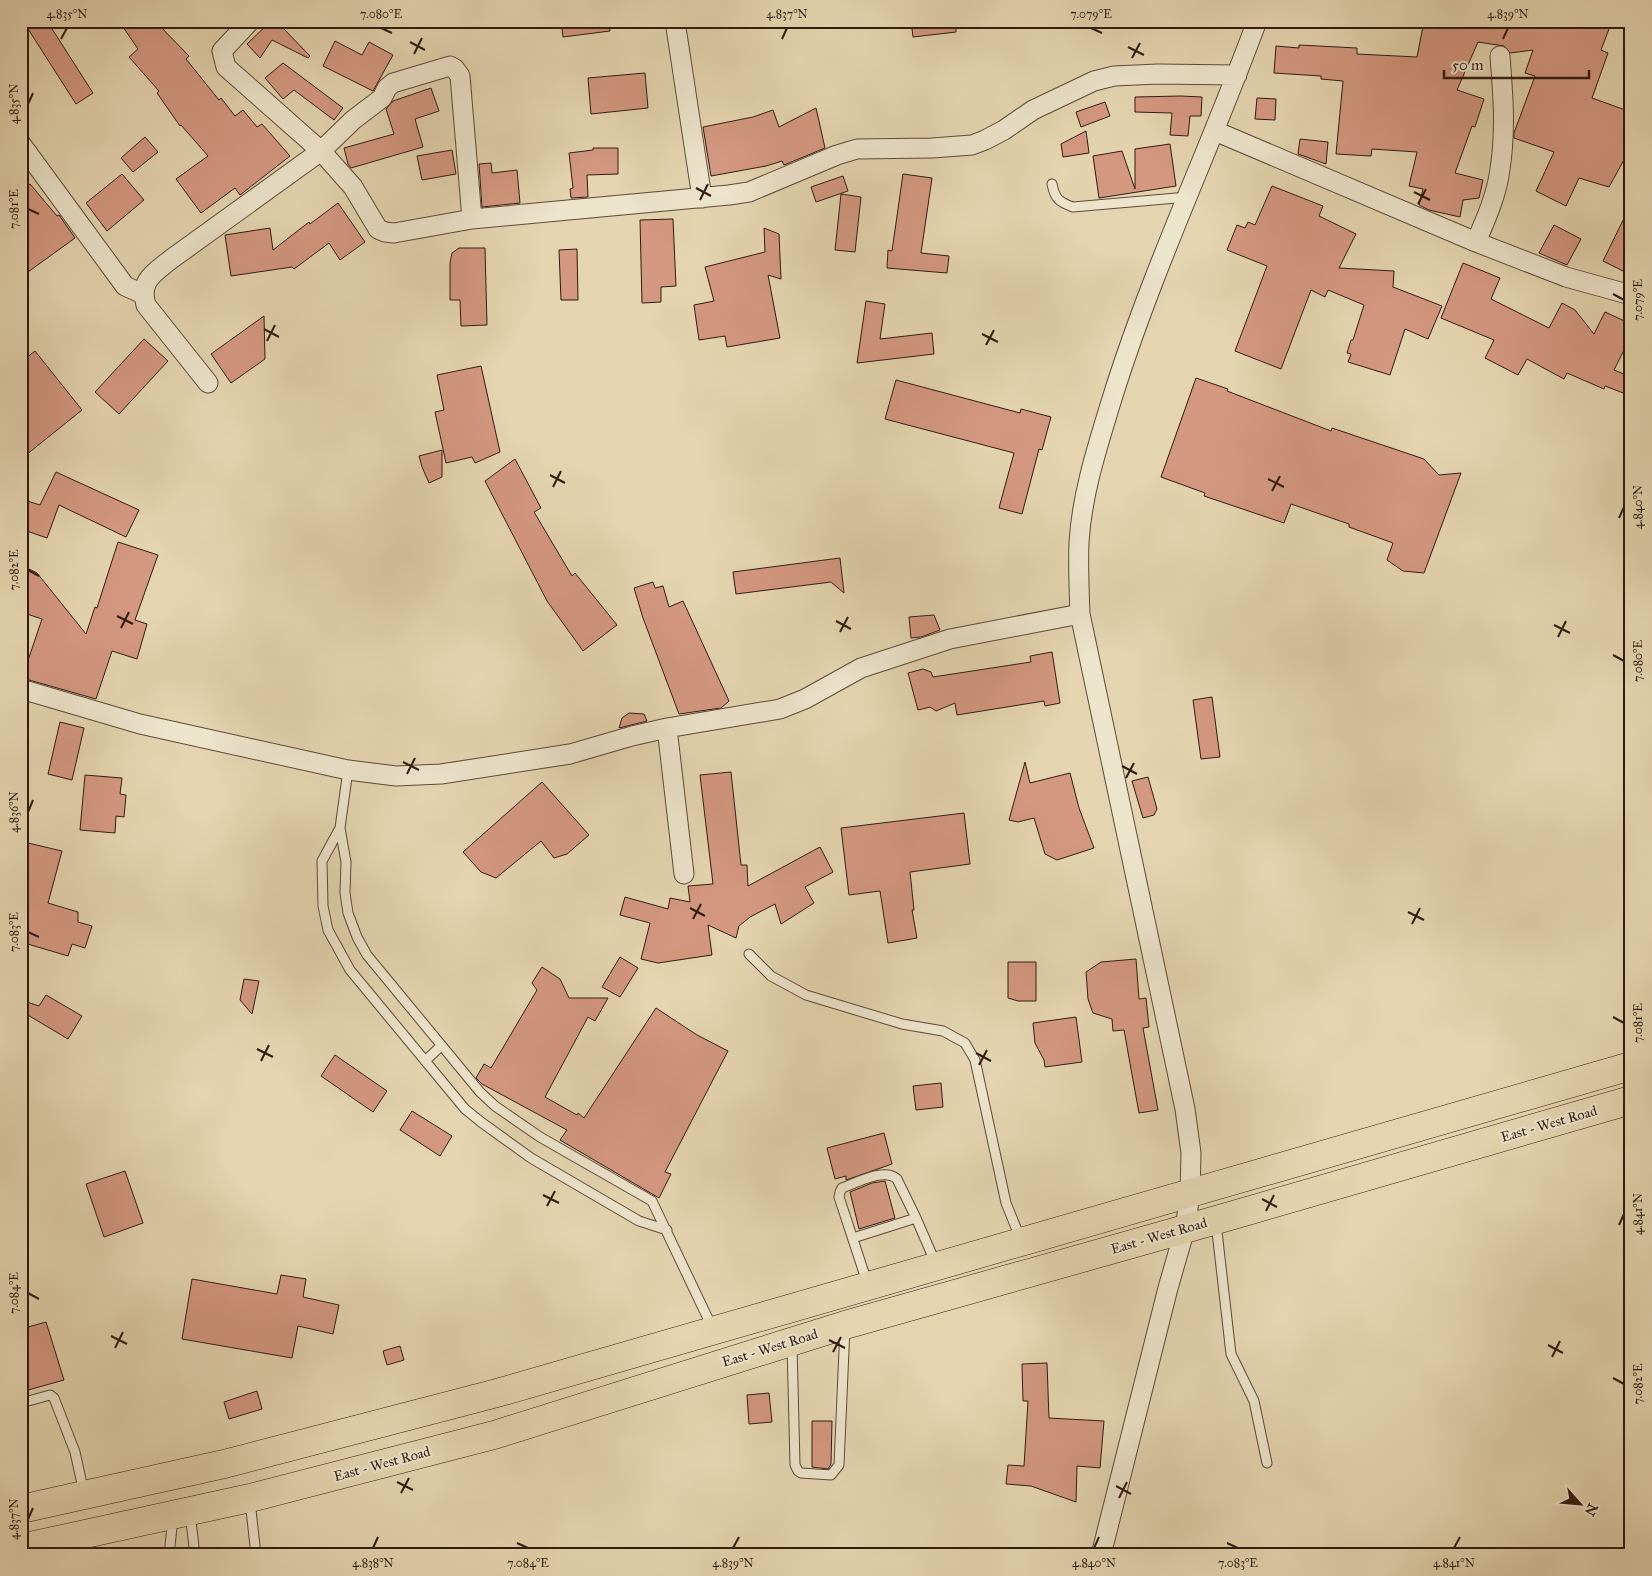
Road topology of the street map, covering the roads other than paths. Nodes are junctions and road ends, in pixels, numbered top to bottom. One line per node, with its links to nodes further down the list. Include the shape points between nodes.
1 (250, 21): 8 (street, via 222,51 226,67)
2 (675, 21): 11 (street)
3 (1256, 21): 5 (street)
4 (1500, 56): 13 (street, via 1504,101 1500,169 1490,211)
5 (1237, 75): 6 (street); 11 (street, via 1114,76 1033,110 1004,130 972,145 857,149 748,192)
6 (1215, 131): 10 (street); 13 (street)
7 (21, 144): 14 (street, via 125,286)
8 (321, 151): 12 (street, via 353,187 378,229 394,233); 12 (street, via 382,98 393,83 450,66 460,76); 14 (street, via 170,260 146,284)
9 (1052, 184): 10 (lane, via 1061,203 1073,207)
10 (1188, 197): 17 (street, via 1122,367 1089,477 1079,541)
11 (702, 198): 12 (street)
12 (472, 219)
13 (1476, 242): 15 (street, via 1566,277)
14 (143, 294): 16 (street, via 146,305)
15 (1631, 295)
16 (208, 383)
17 (1080, 614): 19 (street, via 950,639 861,668 780,709); 28 (street, via 1185,1109 1191,1153)
18 (21, 689): 20 (street, via 140,724)
19 (668, 728): 20 (street, via 570,754 441,774 396,776); 22 (street)
20 (348, 770): 21 (lane)
21 (340, 828): 24 (lane, via 346,862 345,893 357,936 367,955); 25 (lane, via 322,861 323,906 328,930 350,970)
22 (684, 874)
23 (749, 954): 34 (lane, via 771,976 806,994 902,1024 943,1031 965,1043 975,1060 1006,1203)
24 (441, 1046): 25 (lane); 32 (lane, via 495,1106 540,1137 652,1201)
25 (425, 1061): 32 (lane, via 465,1109 531,1158 639,1222)
26 (1631, 1066): 28 (main road)
27 (1631, 1100): 30 (main road, East - West Road)
28 (1190, 1194): 31 (street); 34 (main road)
29 (916, 1218): 33 (lane); 33 (lane, via 893,1175 870,1178 842,1188 840,1192); 35 (lane)
30 (1215, 1220): 31 (main road, East - West Road); 41 (lane, via 1231,1354 1254,1402)
31 (1185, 1229): 37 (main road, East - West Road); 50 (street)
32 (667, 1230): 38 (lane)
33 (853, 1238): 36 (lane)
34 (1022, 1242): 35 (main road)
35 (937, 1267): 36 (main road)
36 (868, 1286): 38 (main road)
37 (845, 1325): 39 (main road, East - West Road); 39 (lane, via 839,1465 831,1475 801,1473 795,1465)
38 (714, 1330): 42 (main road, via 351,1432)
39 (792, 1342): 43 (main road, East - West Road, via 494,1435)
40 (21, 1403): 42 (lane, via 50,1395 54,1398 75,1452)
41 (1267, 1464)
42 (84, 1495): 44 (main road)
43 (250, 1498): 45 (main road, East - West Road); 49 (lane)
44 (21, 1508)
45 (181, 1513): 46 (main road, East - West Road); 47 (lane); 48 (lane)
46 (21, 1548)
47 (169, 1555)
48 (195, 1555)
49 (256, 1555)
50 (1101, 1555)

